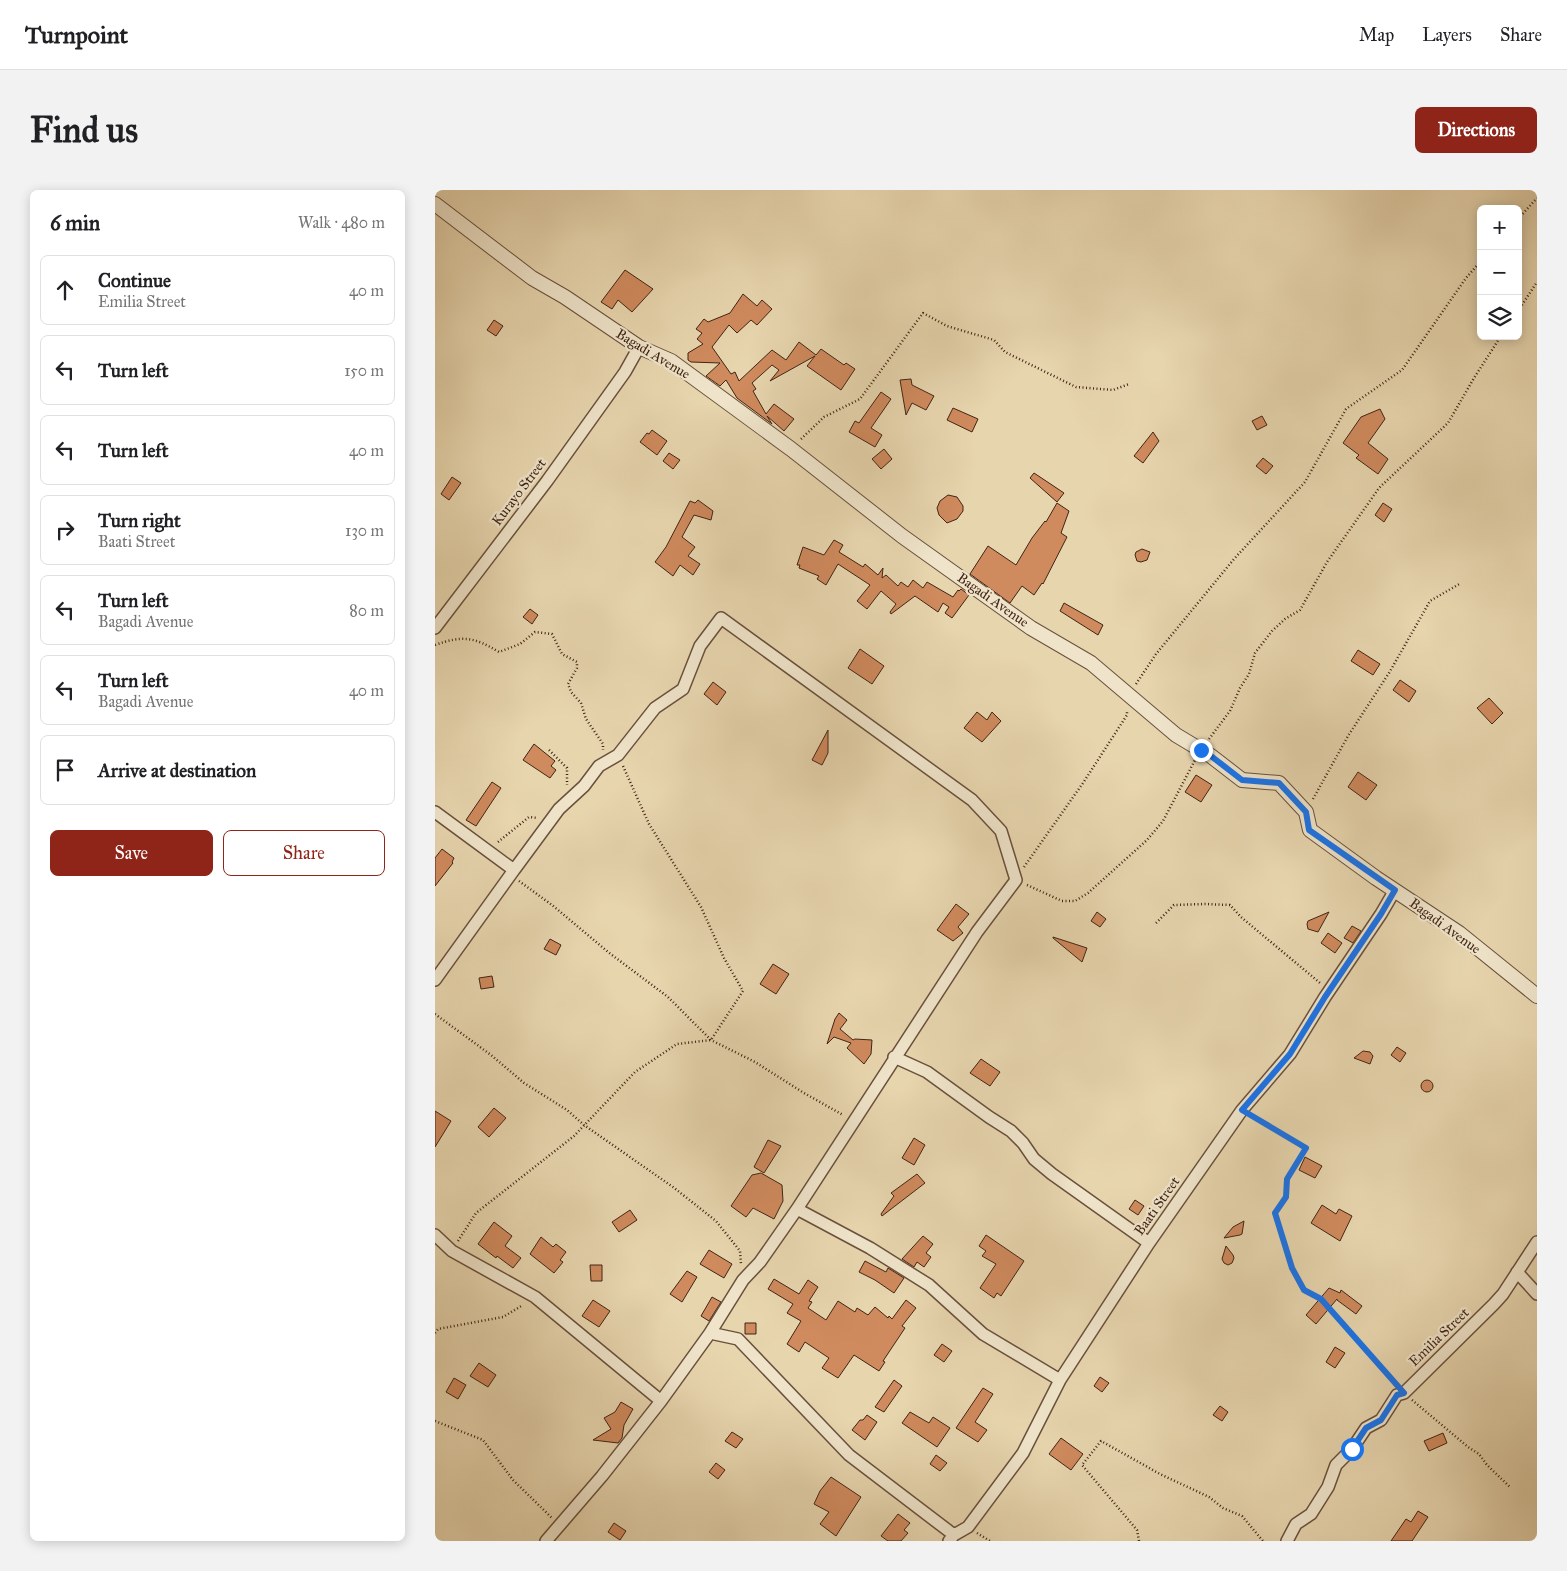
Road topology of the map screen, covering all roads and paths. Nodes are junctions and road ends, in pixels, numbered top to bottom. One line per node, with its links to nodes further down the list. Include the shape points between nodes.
1 (1537, 198): 3 (path)
2 (435, 204): 8 (street, Bagadi Avenue, via 532,278)
3 (1522, 215)
4 (1477, 266): 14 (path, via 1403,370 1346,410 1305,482 1216,581)
5 (1537, 282): 6 (path)
6 (1522, 304)
7 (1498, 340): 16 (path, via 1447,423 1379,488 1327,562 1300,610 1272,631 1255,653 1249,674 1230,711)
8 (639, 347): 10 (street, Bagadi Avenue, via 671,361); 12 (street, Kurayo Street, via 625,372 547,480)
9 (1129, 384): 10 (path, via 1113,390 1076,387 1005,352 994,340 947,326 923,314 860,399 824,416)
10 (791, 449): 14 (street, Bagadi Avenue, via 902,536 1031,628 1091,663)
11 (1461, 583): 21 (path, via 1430,601)
12 (435, 628)
13 (435, 644): 18 (path, via 466,638 499,652 520,644 535,632 552,634 562,654 577,662 568,684 603,744)
14 (1128, 694): 16 (street, Bagadi Avenue, via 1176,735); 25 (path, via 1127,715)
15 (549, 750): 19 (path, via 567,768)
16 (1201, 750): 21 (street, Bagadi Avenue, via 1242,780 1279,783); 25 (path, via 1163,821 1147,840 1087,893 1075,901 1062,902)
17 (618, 755): 18 (street); 25 (street, via 655,708 683,689 700,646 721,618 972,800 1001,831); 32 (path, via 649,824 701,907 743,991)
18 (599, 766): 19 (street)
19 (567, 804): 22 (street, via 559,809)
20 (435, 812): 23 (street)
21 (1306, 812): 26 (street, Bagadi Avenue, via 1309,830)
22 (548, 826): 23 (path, via 539,818 529,817); 24 (street)
23 (489, 851): 24 (street)
24 (513, 872): 28 (street); 32 (path, via 608,952 668,997)
25 (1016, 880): 33 (street, via 977,932)
26 (1395, 890): 29 (street, Baati Street); 30 (street, Bagadi Avenue, via 1459,933)
27 (1156, 923): 29 (path, via 1174,905 1230,905)
28 (435, 980)
29 (1329, 990): 34 (street, Baati Street, via 1290,1054)
30 (1537, 996)
31 (435, 1014): 36 (path)
32 (711, 1040): 35 (path, via 755,1062); 36 (path, via 677,1044 635,1072)
33 (894, 1057): 35 (street); 40 (street, via 927,1072 1011,1131 1034,1159 1052,1174)
34 (1242, 1110): 40 (street, Baati Street); 49 (path, via 1306,1148 1287,1179 1286,1197 1275,1213 1292,1268 1304,1290 1321,1299)
35 (853, 1121): 37 (street)
36 (584, 1125): 41 (path, via 476,1213); 43 (path, via 716,1221 740,1251)
37 (797, 1209): 43 (street, via 760,1262); 48 (street, via 870,1248 929,1285 983,1334)
38 (435, 1235): 41 (street)
39 (1537, 1242): 42 (street, Emilia Street)
40 (1149, 1243): 48 (street, Baati Street)
41 (452, 1251): 45 (street)
42 (1517, 1272): 44 (street); 49 (street, Emilia Street, via 1494,1304)
43 (743, 1280): 47 (street)
44 (1537, 1294)
45 (535, 1298): 46 (path, via 503,1317 438,1329); 50 (street)
46 (435, 1333)
47 (710, 1333): 50 (street); 54 (street, via 738,1339 849,1455)
48 (1060, 1380): 54 (street, Baati Street, via 1023,1453 968,1527)
49 (1404, 1393): 52 (path, via 1479,1454); 58 (street, Emilia Street, via 1397,1395 1381,1420 1366,1428 1336,1465 1311,1514 1296,1524)
50 (661, 1401): 53 (street)
51 (435, 1420): 53 (path, via 483,1440 513,1480)
52 (1511, 1488)
53 (559, 1525): 55 (street)
54 (951, 1538)
55 (546, 1541)
56 (1139, 1541): 57 (path, via 1137,1530 1082,1465 1101,1441 1242,1516)
57 (1263, 1541)
58 (1287, 1541)

